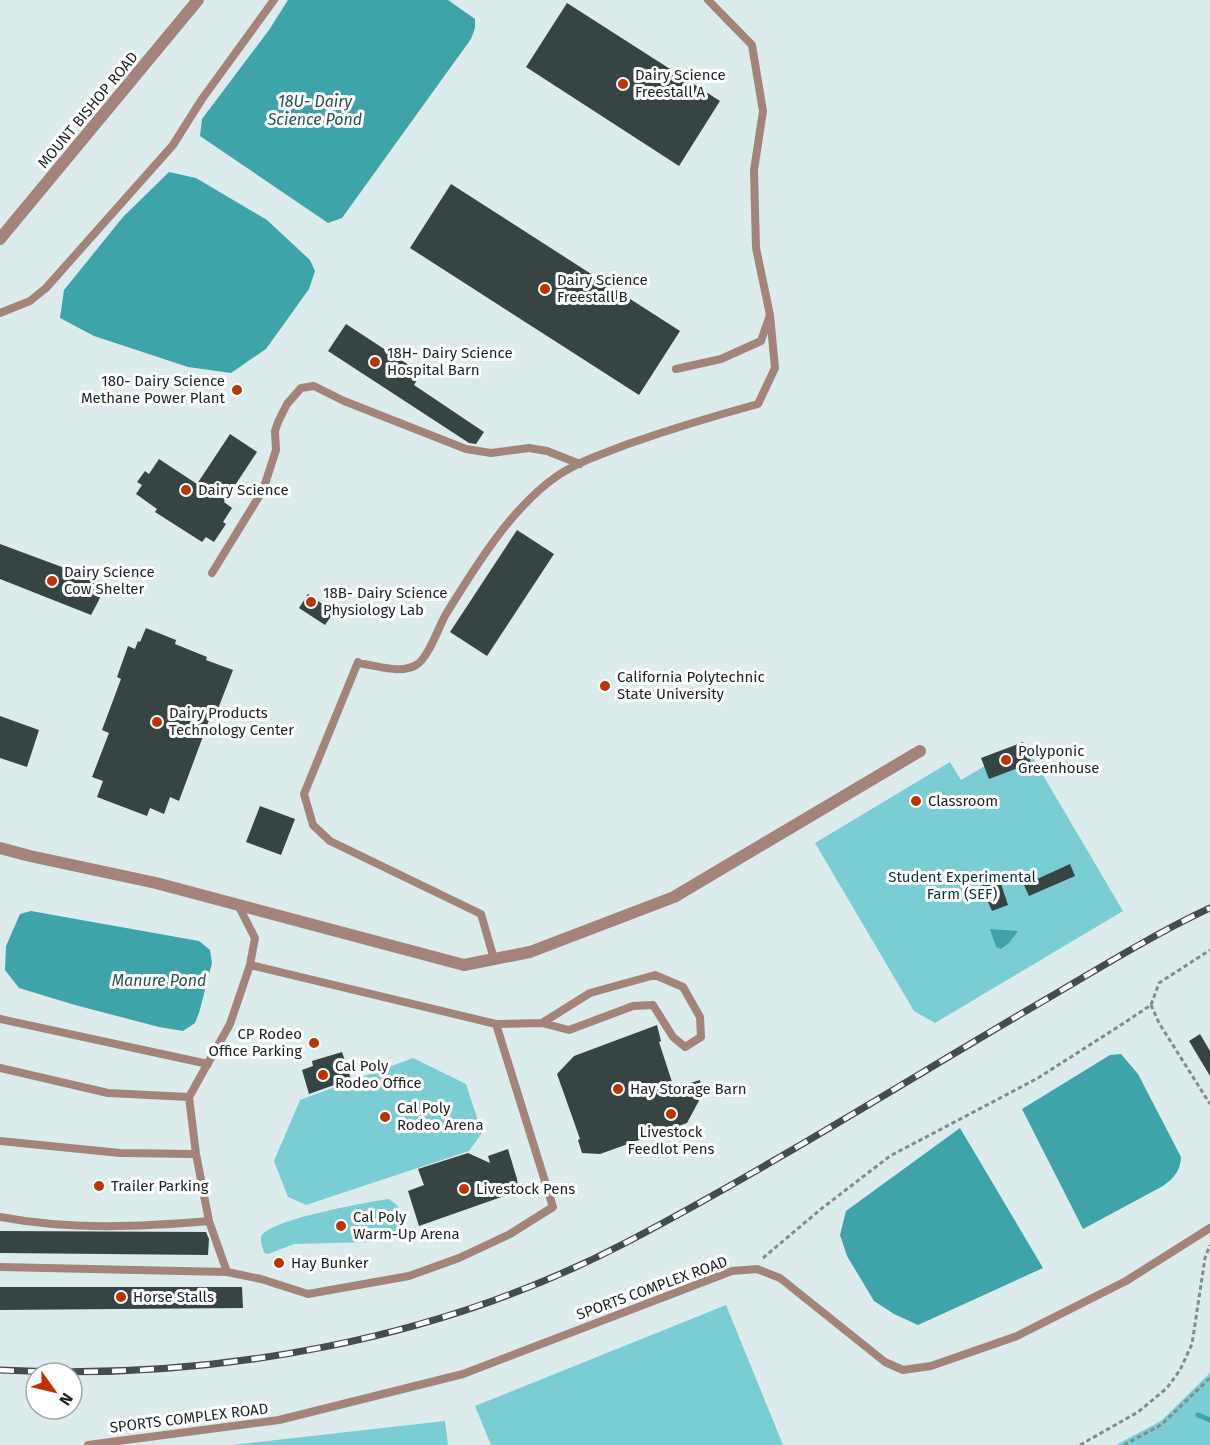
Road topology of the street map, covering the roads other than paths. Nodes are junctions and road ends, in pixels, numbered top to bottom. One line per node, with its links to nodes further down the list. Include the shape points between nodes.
1 (198, 0): 4 (street, MOUNT BISHOP ROAD)
2 (274, 0): 5 (lane, via 173,145 46,288 30,301)
3 (708, 0): 6 (lane, via 752,45 763,111 754,170 756,248)
4 (0, 239)
5 (0, 313)
6 (770, 315): 7 (lane, via 761,341 721,359); 8 (lane, via 775,368 758,404 685,424)
7 (676, 369)
8 (580, 465): 9 (lane, via 529,448 491,453 466,449 314,386 301,388 278,422 276,450 263,490); 13 (lane, via 549,483 500,533 416,665 400,669 361,663 304,794 313,825 330,841 481,914)
9 (212, 573)
10 (920, 751): 13 (street, via 674,897 530,952)
11 (0, 848): 12 (street)
12 (238, 905): 13 (street, via 464,965); 14 (lane, via 255,938)
13 (494, 959)
14 (250, 965): 17 (lane); 18 (lane, via 230,1024)
15 (0, 1019): 18 (lane)
16 (542, 1023): 16 (lane, via 590,993 655,975 683,987 700,1017 701,1037 685,1047 673,1037 653,1005 633,1006 569,1030); 17 (lane)
17 (496, 1024): 27 (lane, via 553,1207 510,1234 409,1276 308,1294)
18 (208, 1064): 20 (lane)
19 (0, 1068): 20 (lane, via 108,1093)
20 (189, 1097): 22 (lane)
21 (0, 1141): 22 (lane, via 120,1153)
22 (196, 1155): 24 (lane)
23 (0, 1218): 24 (lane, via 37,1224 154,1226)
24 (209, 1221): 27 (lane)
25 (1210, 1228): 28 (lane, SPORTS COMPLEX ROAD, via 1126,1281 1017,1336 931,1366 903,1370 885,1362 780,1278 757,1269 732,1271 463,1374 279,1420)
26 (0, 1267): 27 (lane)
27 (227, 1272)
28 (88, 1445)

